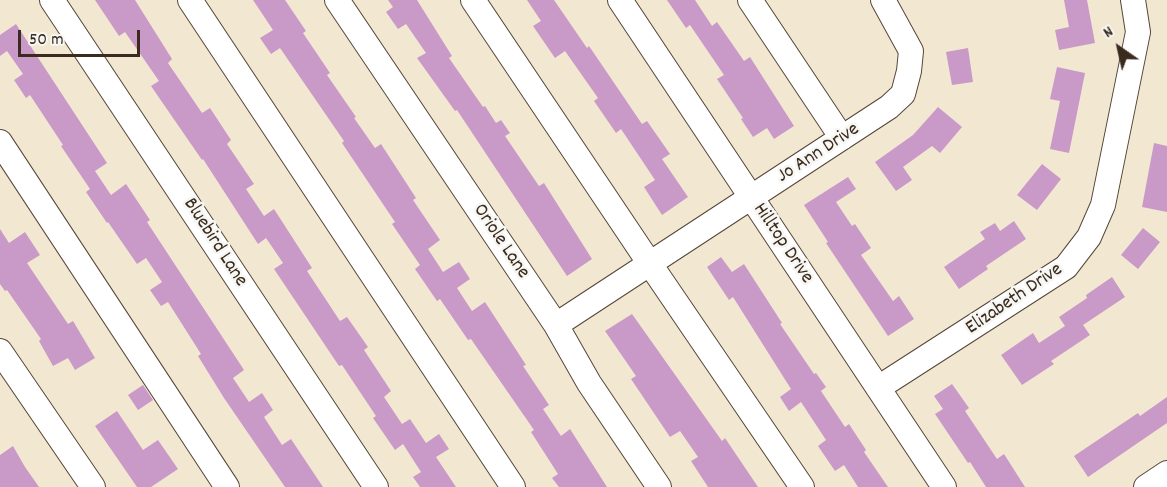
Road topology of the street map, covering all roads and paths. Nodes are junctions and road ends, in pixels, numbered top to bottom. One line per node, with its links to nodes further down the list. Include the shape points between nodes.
1 (52, 0): 19 (street, Bluebird Lane)
2 (189, 0): 20 (street)
3 (337, 0): 13 (street, Oriole Lane)
4 (473, 0): 12 (street)
5 (620, 0): 11 (street, Hilltop Drive)
6 (750, 0): 9 (street)
7 (883, 0): 9 (street, Jo Ann Drive, via 911,51 903,94)
8 (1133, 0): 15 (street, Elizabeth Drive, via 1138,32 1103,205 1089,237 1066,267)
9 (842, 138): 11 (street, Jo Ann Drive)
10 (0, 142): 18 (street)
11 (751, 198): 12 (street, Jo Ann Drive); 15 (street, Hilltop Drive)
12 (650, 264): 13 (street, Jo Ann Drive); 22 (street)
13 (556, 325): 21 (street, Oriole Lane)
14 (0, 351): 17 (street)
15 (878, 388): 23 (street, Hilltop Drive)
16 (1167, 473): 24 (street)
17 (93, 487)
18 (227, 487)
19 (376, 487)
20 (513, 487)
21 (658, 487)
22 (802, 487)
23 (944, 487)
24 (1146, 487)

